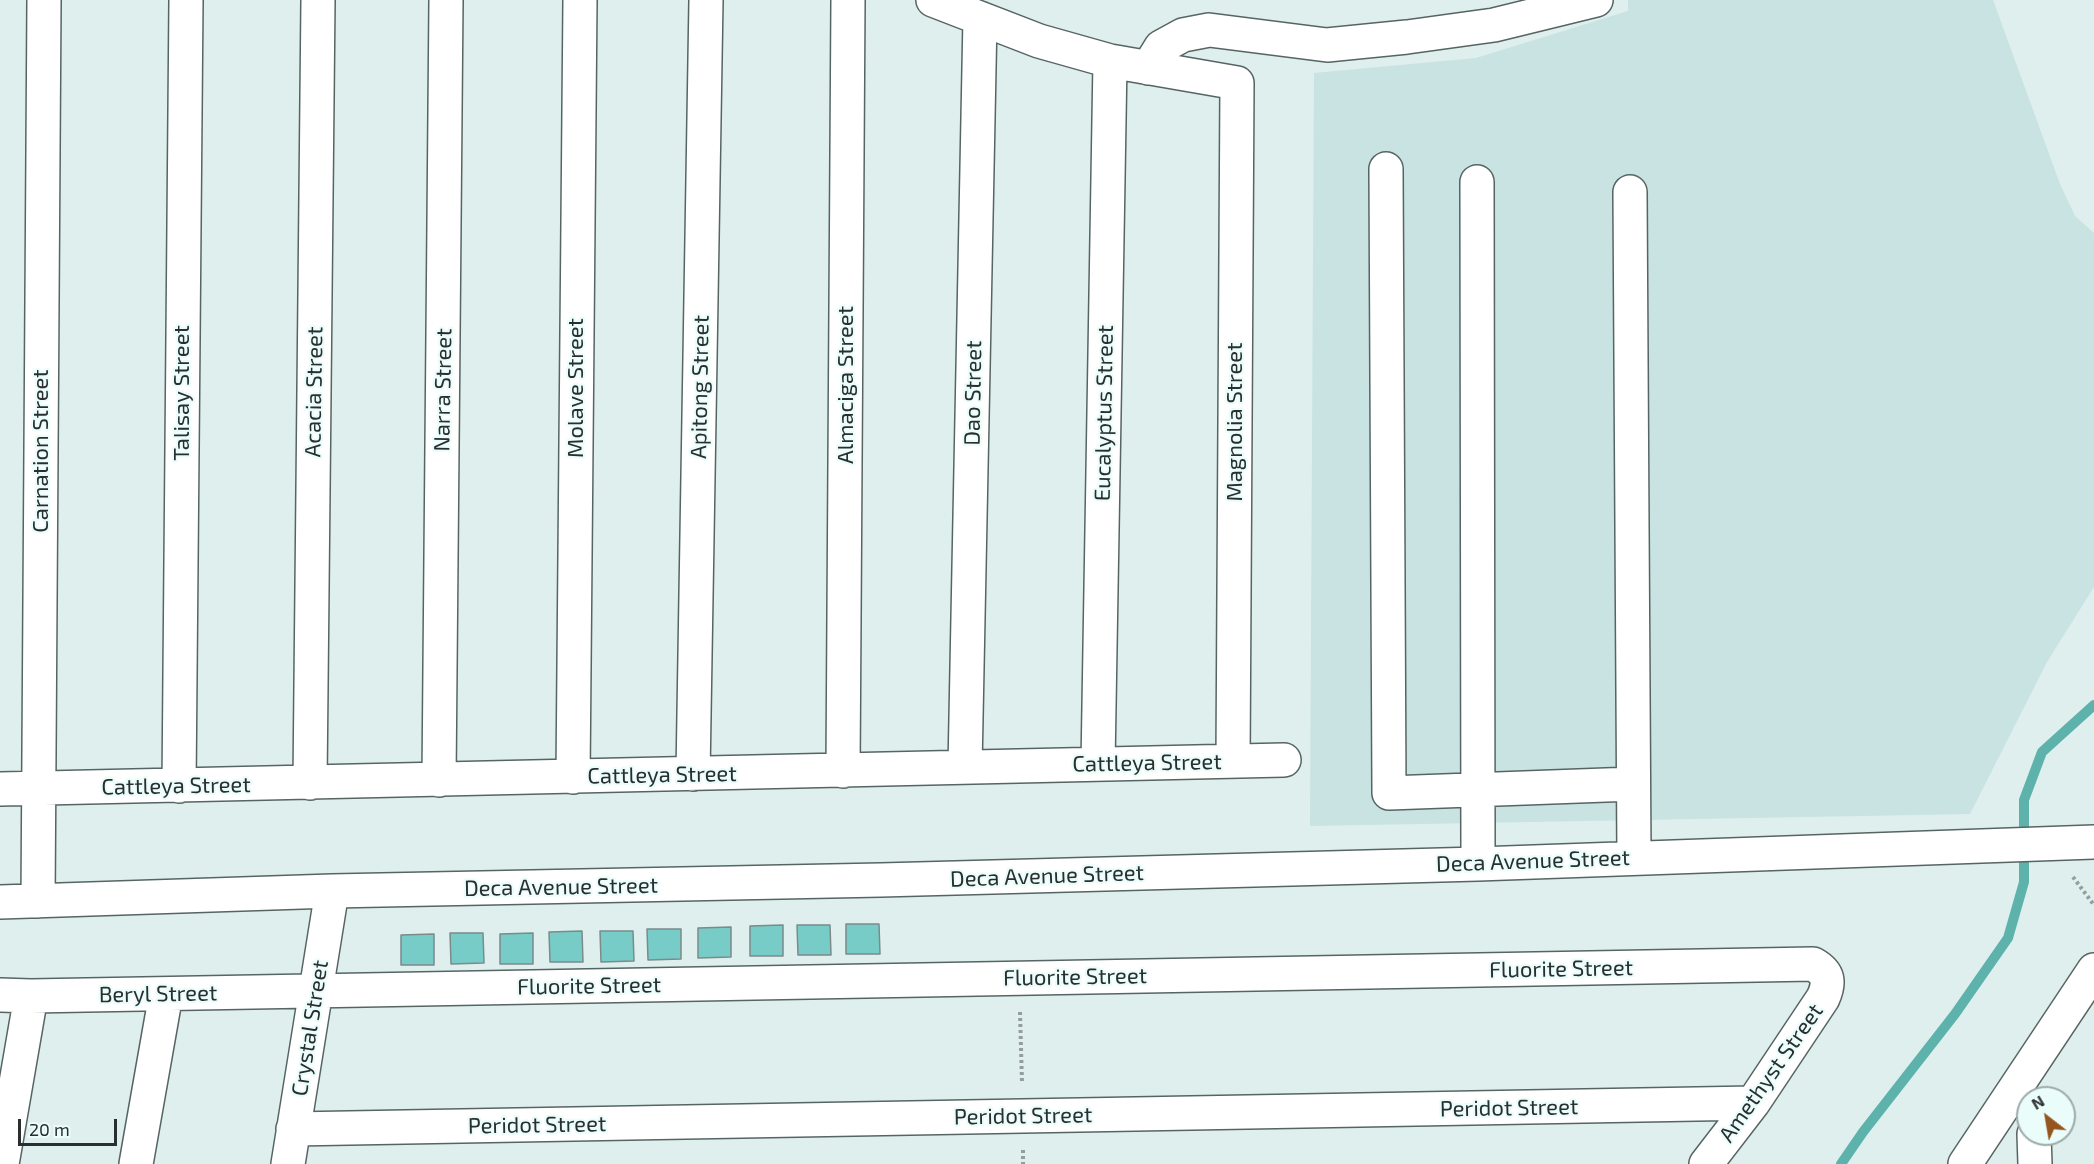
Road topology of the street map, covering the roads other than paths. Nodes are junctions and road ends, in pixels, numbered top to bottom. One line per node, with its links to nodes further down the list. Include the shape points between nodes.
1 (44, 0): 29 (street, Carnation Street)
2 (186, 0): 26 (street, Talisay Street)
3 (318, 0): 24 (street, Acacia Street)
4 (446, 0): 23 (street, Narra Street)
5 (580, 0): 22 (street, Molave Street)
6 (706, 0): 21 (street, Apitong Street)
7 (848, 0): 20 (street, Almaciga Street)
8 (933, 0): 10 (street)
9 (1596, 0): 12 (street, via 1494,24 1327,45 1209,30 1183,35 1161,47)
10 (980, 18): 11 (street, via 1039,41); 19 (street, Dao Street)
11 (1110, 61): 12 (street); 18 (street, Eucalyptus Street)
12 (1148, 68): 17 (street, Magnolia Street, via 1237,83)
13 (1386, 169): 28 (street, via 1389,793)
14 (1478, 182): 28 (street)
15 (1630, 192): 25 (street)
16 (1284, 760): 17 (street, Cattleya Street)
17 (1233, 761): 18 (street, Cattleya Street)
18 (1098, 765): 19 (street, Cattleya Street)
19 (965, 767): 20 (street, Cattleya Street)
20 (843, 771): 21 (street, Cattleya Street)
21 (693, 774): 22 (street, Cattleya Street)
22 (573, 777): 23 (street, Cattleya Street)
23 (439, 780): 24 (street, Cattleya Street)
24 (310, 783): 26 (street, Cattleya Street)
25 (1633, 784): 28 (street); 31 (street)
26 (179, 786): 29 (street, Cattleya Street)
27 (0, 789): 29 (street, Cattleya Street)
28 (1479, 789): 32 (street)
29 (39, 790): 34 (street, Carnation Street)
30 (2094, 842): 31 (street, Deca Avenue Street)
31 (1634, 858): 32 (street, Deca Avenue Street)
32 (1478, 864): 33 (street, Deca Avenue Street)
33 (332, 891): 34 (street, Deca Avenue Street); 38 (street, Crystal Street)
34 (38, 901): 35 (street, Deca Avenue Street)
35 (0, 902)
36 (2094, 970): 41 (street)
37 (1827, 978): 38 (street, Fluorite Street, via 1813,964); 42 (street, Amethyst Street, via 1823,998)
38 (317, 991): 39 (street, Beryl Street); 44 (street, Crystal Street)
39 (166, 994): 40 (street, Beryl Street); 47 (street)
40 (16, 996): 46 (street)
41 (2029, 1086)
42 (1753, 1103): 44 (street, Peridot Street); 49 (street, Amethyst Street)
43 (2016, 1105): 50 (street)
44 (293, 1129): 48 (street, Crystal Street)
45 (2034, 1146): 51 (street)
46 (2, 1164)
47 (136, 1164)
48 (288, 1164)
49 (1706, 1164)
50 (1965, 1164)
51 (2035, 1164)

